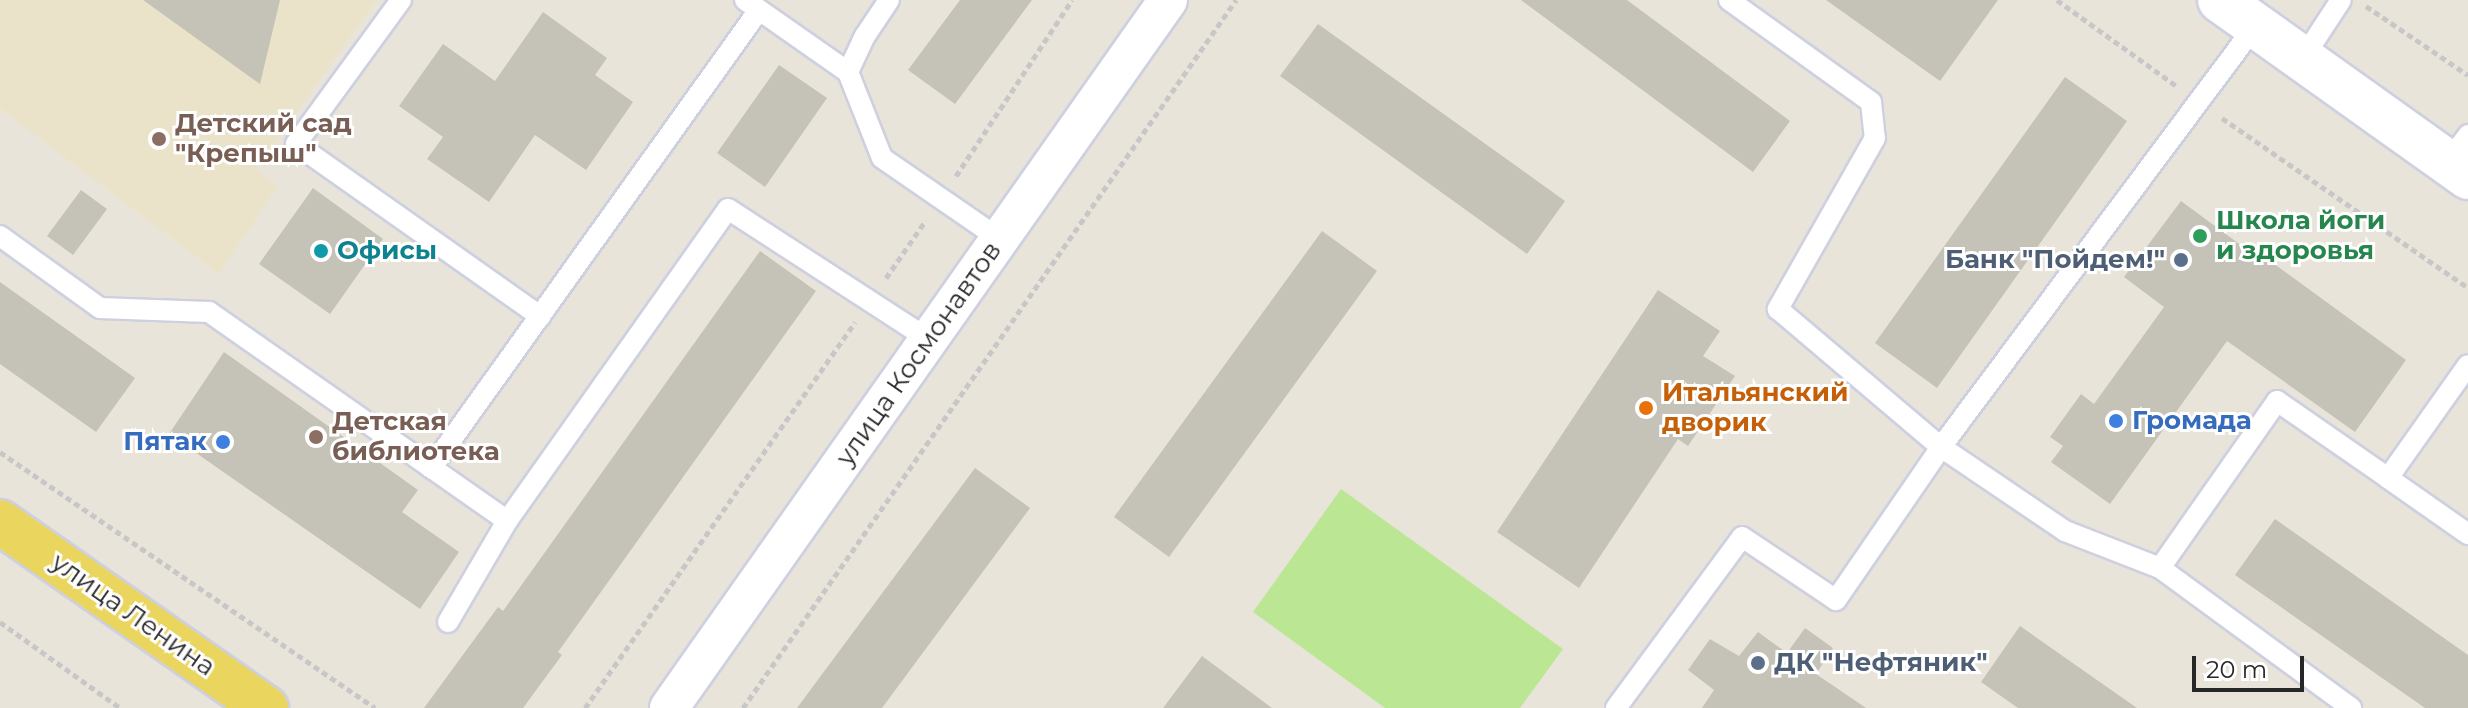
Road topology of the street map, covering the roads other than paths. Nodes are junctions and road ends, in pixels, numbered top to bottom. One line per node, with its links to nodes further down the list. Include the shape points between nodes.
1 (401, 0): 14 (lane, via 296,144)
2 (889, 0): 10 (lane)
3 (1168, 0): 13 (street, улица Космонавтов)
4 (1729, 0): 17 (lane, via 1871,102 1875,138 1778,309)
5 (2220, 0): 8 (street)
6 (2341, 0): 9 (lane)
7 (752, 5): 10 (lane); 14 (lane)
8 (2255, 26): 9 (street); 17 (lane)
9 (2303, 58): 11 (street)
10 (848, 72): 13 (lane, via 882,158)
11 (2461, 158)
12 (0, 236): 18 (lane, via 100,308 209,312)
13 (1000, 239): 15 (street, улица Космонавтов)
14 (540, 316): 18 (lane)
15 (930, 340): 20 (lane, via 728,209); 26 (street, улица Космонавтов)
16 (2468, 365): 19 (lane)
17 (1941, 447): 23 (lane, via 2065,531); 27 (lane, via 1836,600 1742,537)
18 (431, 468): 20 (lane)
19 (2388, 478): 22 (lane); 23 (lane, via 2277,401)
20 (507, 521): 24 (lane)
21 (0, 522): 25 (main road, улица Ленина)
22 (2468, 534)
23 (2160, 568): 28 (lane)
24 (448, 622)
25 (266, 708)
26 (669, 708)
27 (1616, 708)
28 (2351, 708)

